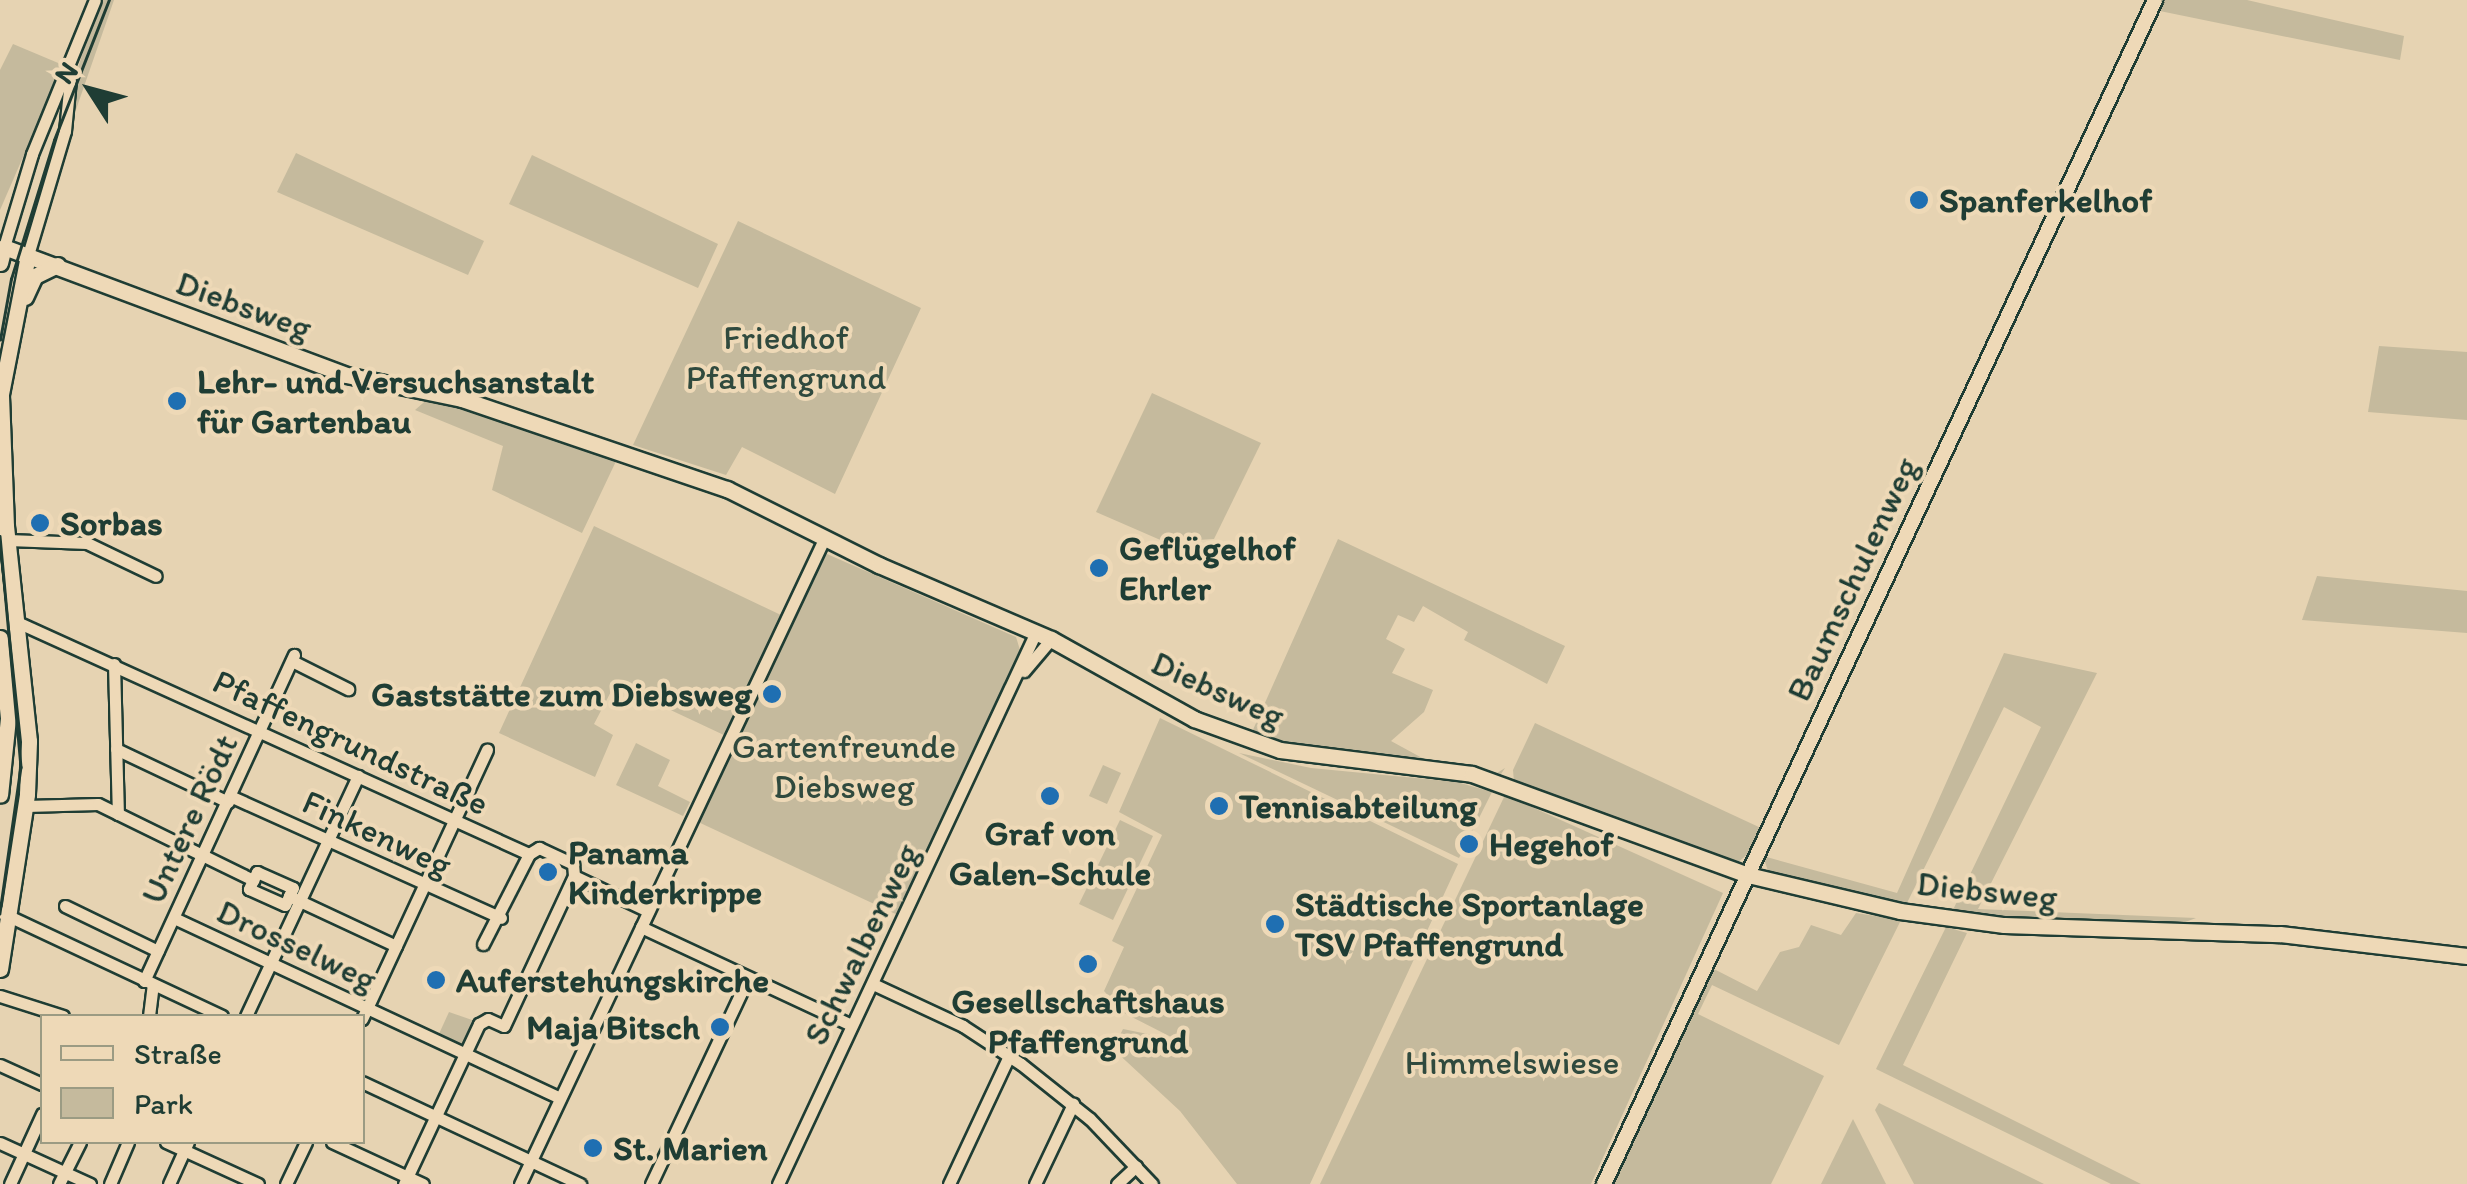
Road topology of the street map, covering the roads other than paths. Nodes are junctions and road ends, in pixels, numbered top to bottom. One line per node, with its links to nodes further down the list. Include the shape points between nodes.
1 (96, 0): 3 (street)
2 (2155, 0): 32 (street, Baumschulenweg)
3 (71, 67): 4 (street, via 36,145); 5 (street, via 65,131)
4 (1, 252): 5 (main road, Diebsweg)
5 (28, 255): 6 (main road, Diebsweg); 7 (main road)
6 (58, 265): 7 (main road, via 30,282); 8 (main road, Diebsweg, via 346,375 462,399 726,489)
7 (6, 358): 9 (main road, via 0,440)
8 (825, 537): 14 (main road, Diebsweg); 37 (street)
9 (4, 540): 10 (main road); 11 (street, via 87,543)
10 (5, 566): 12 (main road)
11 (156, 576)
12 (17, 622): 16 (street, Pfaffengrundstraße); 25 (main road, via 29,740)
13 (0, 638): 23 (main road, via 8,718)
14 (1034, 638): 15 (main road, Diebsweg); 17 (street, Schwalbenweg)
15 (1051, 639): 17 (street, Schwalbenweg); 32 (main road, Diebsweg, via 1240,738 1328,760 1472,774)
16 (114, 664): 19 (street, Pfaffengrundstraße); 20 (street)
17 (1020, 674): 50 (street, Schwalbenweg)
18 (348, 689): 19 (street, Untere Rödt, via 293,658)
19 (260, 731): 22 (street, Pfaffengrundstraße); 24 (street, Untere Rödt)
20 (116, 750): 24 (street, Finkenweg); 26 (street)
21 (487, 750): 27 (street)
22 (358, 776): 27 (street, Pfaffengrundstraße); 28 (street)
23 (0, 795)
24 (229, 799): 28 (street, Finkenweg); 30 (street, Untere Rödt)
25 (26, 806): 26 (street, via 98,804); 38 (main road)
26 (118, 814): 30 (street)
27 (454, 820): 29 (street, Pfaffengrundstraße); 34 (street)
28 (328, 841): 34 (street, Finkenweg); 35 (street)
29 (529, 854): 31 (street, Pfaffengrundstraße, via 539,848 573,864); 40 (street)
30 (203, 855): 33 (street); 39 (street, Untere Rödt)
31 (574, 876): 37 (street, Pfaffengrundstraße); 59 (street, via 504,1026 482,1021)
32 (1748, 876): 45 (main road, Diebsweg, via 1900,911 2004,926 2280,934); 94 (street, Baumschulenweg)
33 (253, 880): 35 (street, via 256,872 293,888); 35 (street, via 249,889 286,905)
34 (424, 886): 40 (street, Finkenweg); 43 (street)
35 (295, 899): 43 (street); 46 (street)
36 (64, 906): 44 (street)
37 (648, 911): 41 (street)
38 (4, 913): 47 (main road); 49 (street)
39 (174, 918): 44 (street, Untere Rödt); 46 (street, Drosselweg)
40 (500, 918): 42 (street)
41 (641, 927): 48 (street); 64 (street)
42 (483, 944)
43 (396, 946): 52 (street)
44 (158, 951): 49 (street, Untere Rödt)
45 (2467, 956)
46 (273, 960): 52 (street, Drosselweg); 56 (street)
47 (0, 969)
48 (748, 978): 58 (street); 88 (street)
49 (149, 983): 54 (street); 55 (street)
50 (873, 984): 58 (street, Schwalbenweg); 60 (street)
51 (0, 996): 53 (street)
52 (369, 1006): 57 (street); 59 (street, Drosselweg)
53 (57, 1014)
54 (149, 1014)
55 (218, 1014)
56 (247, 1014)
57 (365, 1014)
58 (852, 1025): 89 (street, Schwalbenweg)
59 (464, 1054): 64 (street, Drosselweg); 66 (street)
60 (1008, 1056): 65 (street); 90 (street)
61 (0, 1064): 62 (street)
62 (40, 1083)
63 (365, 1083): 66 (street)
64 (560, 1098): 75 (street)
65 (1073, 1104): 76 (street); 91 (street)
66 (435, 1116): 75 (street); 78 (street)
67 (40, 1118): 74 (street)
68 (0, 1143): 74 (street)
69 (79, 1144): 77 (street)
70 (127, 1144): 81 (street)
71 (305, 1144): 84 (street)
72 (336, 1144): 78 (street)
73 (186, 1146): 82 (street); 83 (street)
74 (23, 1155): 77 (street); 79 (street)
75 (531, 1161): 86 (street); 87 (street)
76 (1136, 1166): 92 (street); 93 (street)
77 (62, 1178): 80 (street)
78 (406, 1180): 85 (street)
79 (10, 1184)
80 (90, 1184)
81 (110, 1184)
82 (168, 1184)
83 (258, 1184)
84 (286, 1184)
85 (423, 1184)
86 (520, 1184)
87 (580, 1184)
88 (651, 1184)
89 (778, 1184)
90 (948, 1184)
91 (1036, 1184)
92 (1118, 1184)
93 (1152, 1184)
94 (1604, 1184)

